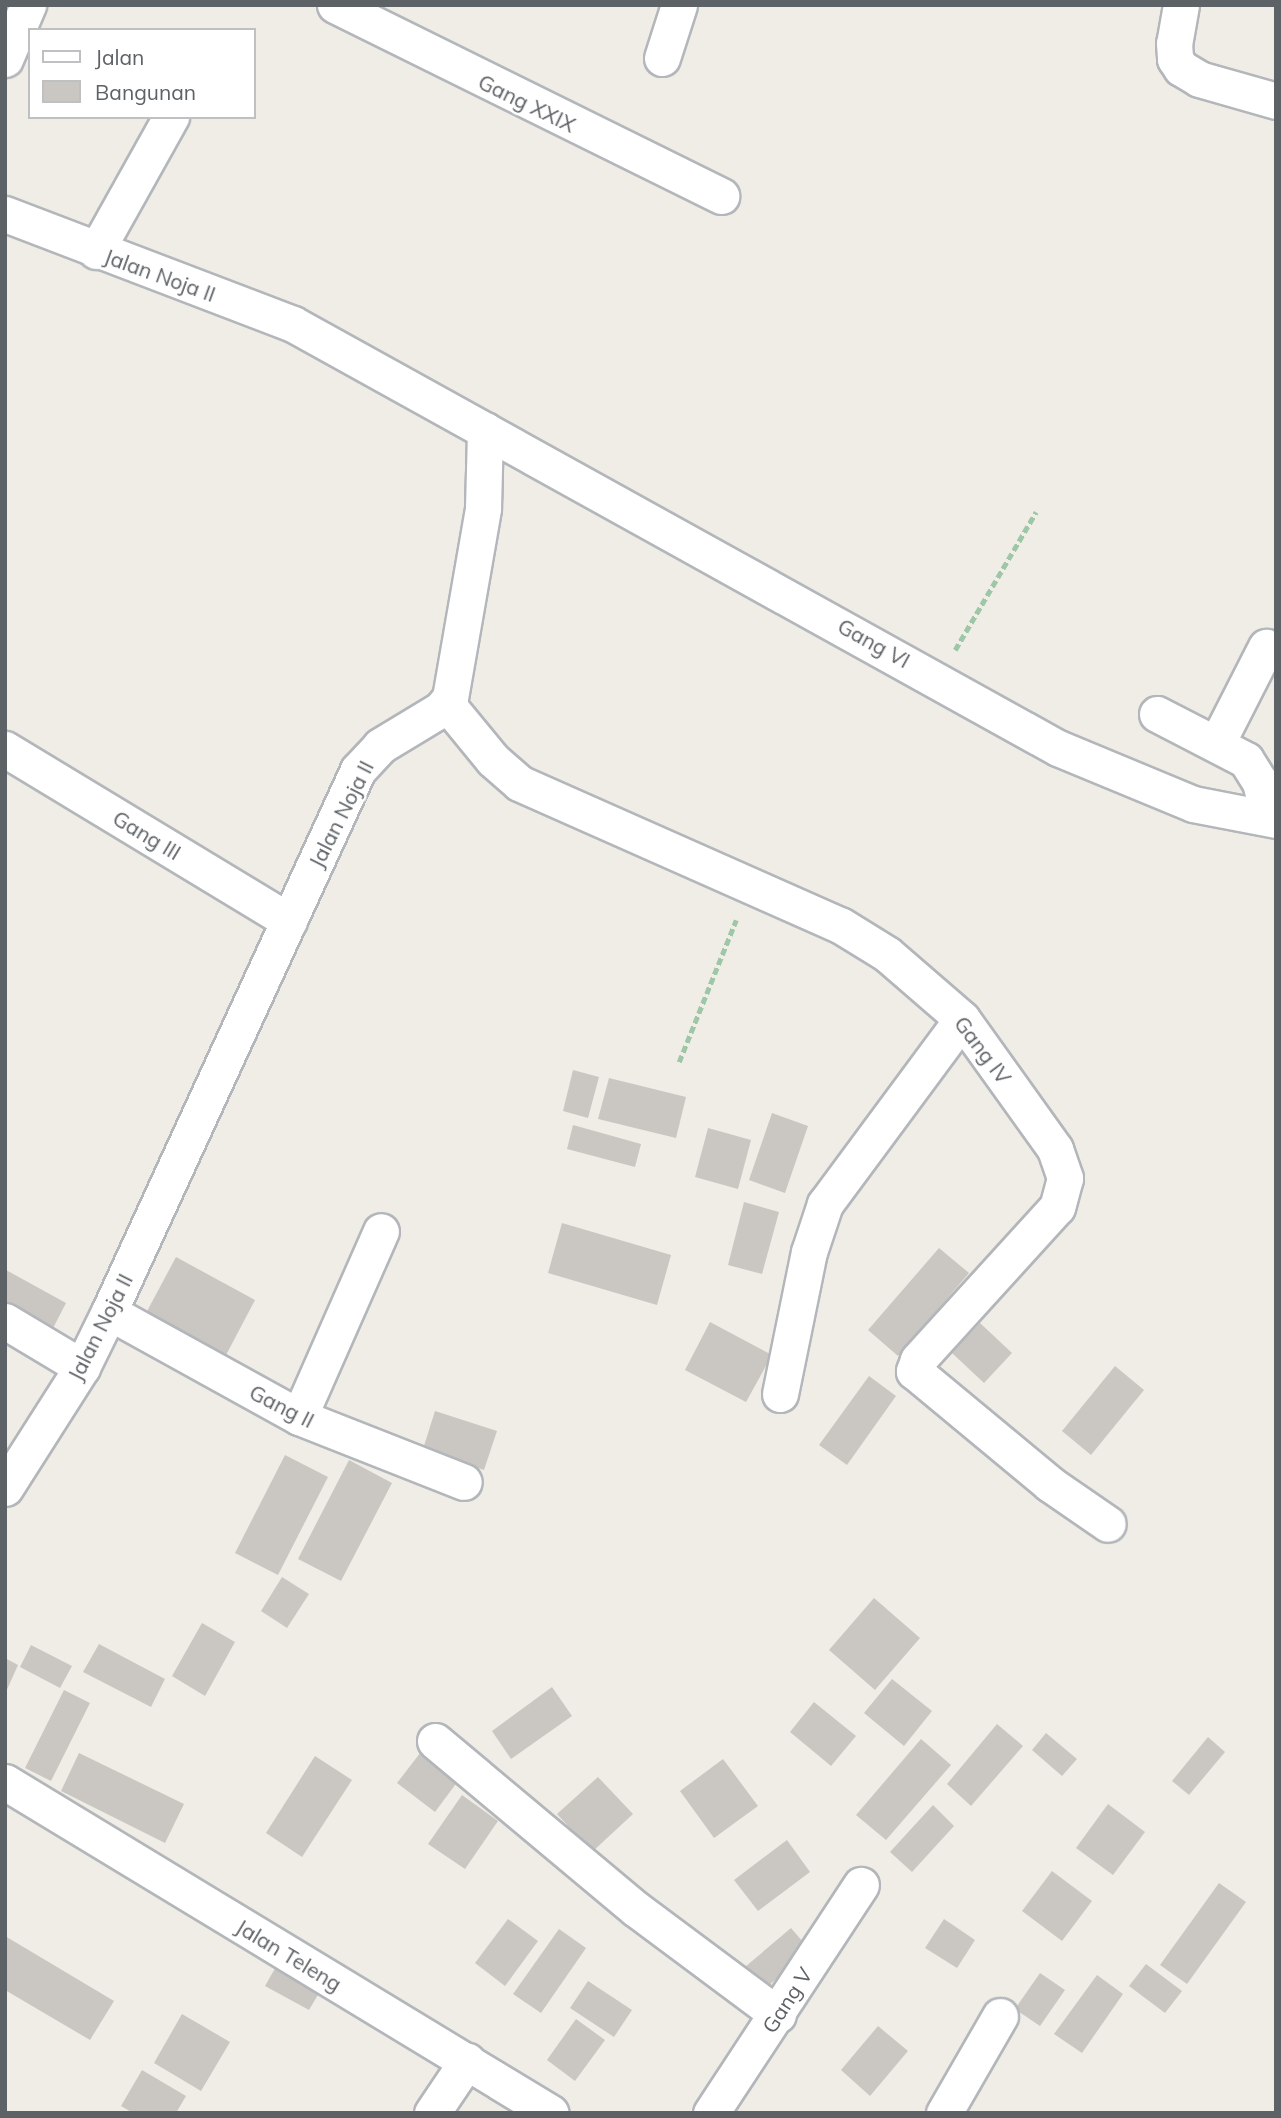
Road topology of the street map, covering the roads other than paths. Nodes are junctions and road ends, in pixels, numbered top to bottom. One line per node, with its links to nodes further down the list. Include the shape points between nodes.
1 (28, 5): 6 (street)
2 (335, 5): 9 (street, Gang XXIX)
3 (680, 5): 5 (street)
4 (1181, 5): 7 (street, via 1174,43 1175,60 1181,68 1199,79)
5 (663, 58)
6 (5, 59)
7 (1276, 101)
8 (171, 119): 11 (street)
9 (721, 196)
10 (5, 214): 11 (street, Jalan Noja II)
11 (96, 251): 12 (street, Jalan Noja II, via 293,324)
12 (485, 430): 14 (street, via 483,508 455,682); 18 (street, Gang VI, via 1058,748 1193,804)
13 (1266, 647): 16 (street)
14 (447, 704): 19 (street, Jalan Noja II, via 366,758); 20 (street, Gang IV, via 493,760 519,783 807,908 887,954)
15 (1157, 714): 16 (street)
16 (1217, 743): 18 (street, via 1246,760 1255,771)
17 (5, 750): 19 (street, Gang III)
18 (1273, 818)
19 (289, 921): 22 (street, Jalan Noja II)
20 (962, 1019): 25 (street, via 825,1204 809,1252); 29 (street, Gang IV, via 1055,1149 1065,1178 1057,1207 918,1360 914,1371 1050,1484)
21 (381, 1231): 26 (street)
22 (109, 1312): 24 (street, Jalan Noja II); 26 (street, Gang II)
23 (5, 1321): 24 (street)
24 (82, 1367): 28 (street, Jalan Noja II)
25 (780, 1394)
26 (299, 1417): 27 (street, Gang II)
27 (464, 1482)
28 (5, 1488)
29 (1108, 1524)
30 (435, 1741): 33 (street, via 636,1909)
31 (13, 1797): 35 (street, Jalan Teleng)
32 (861, 1885): 33 (street, Gang V)
33 (778, 2015): 38 (street, Gang V)
34 (1000, 2016): 39 (street)
35 (467, 2061): 36 (street); 37 (street, Jalan Teleng)
36 (432, 2113)
37 (551, 2113)
38 (711, 2113)
39 (944, 2113)

